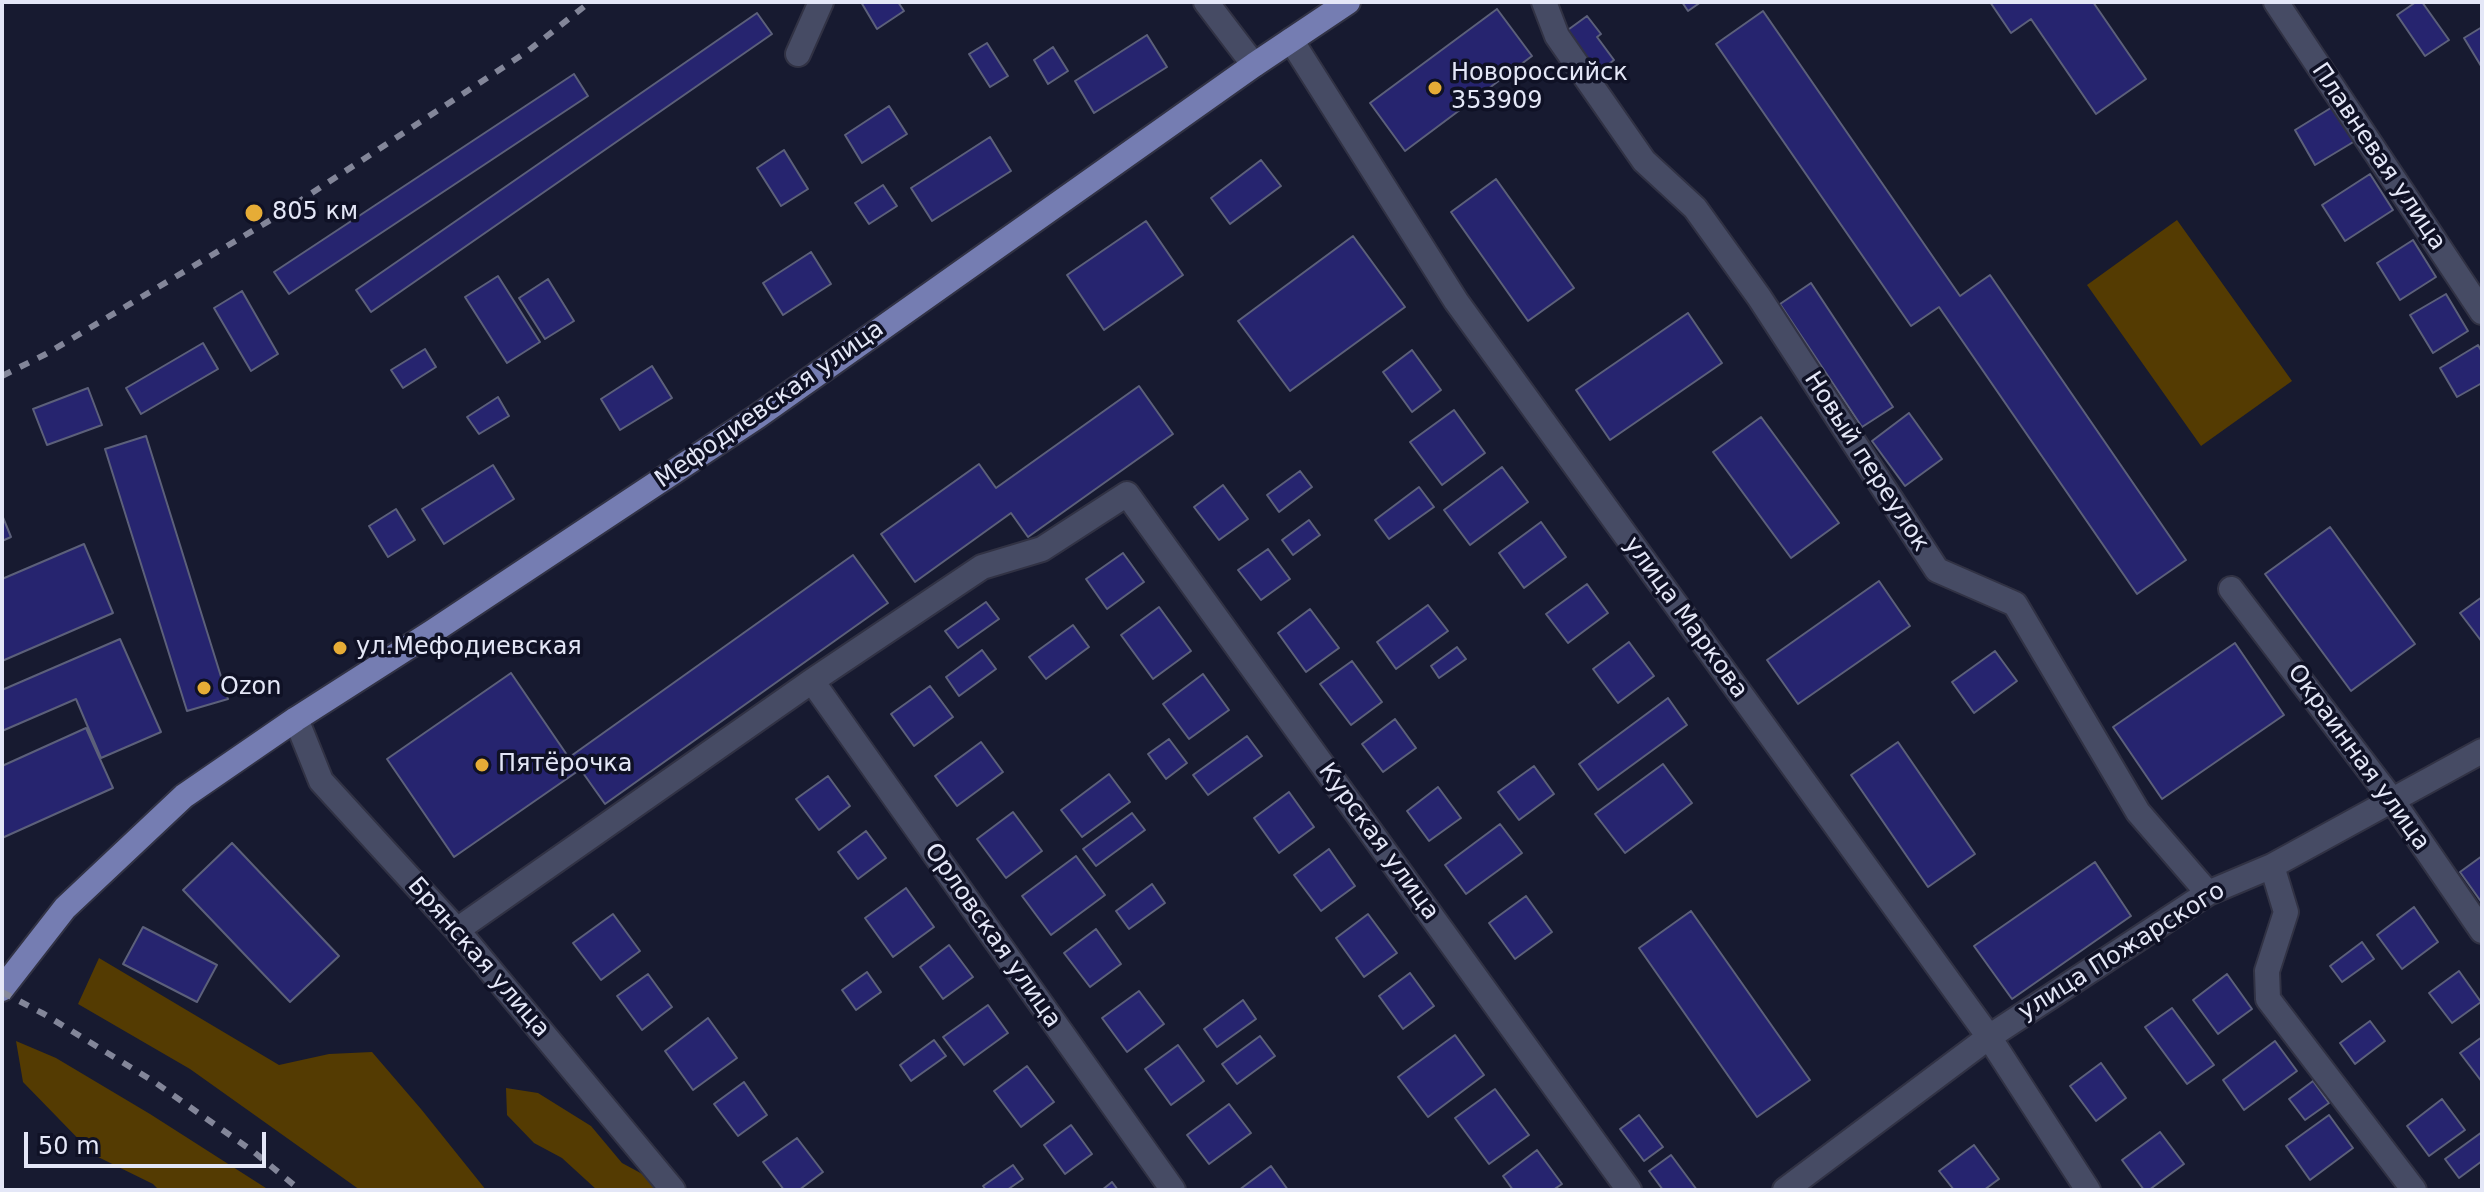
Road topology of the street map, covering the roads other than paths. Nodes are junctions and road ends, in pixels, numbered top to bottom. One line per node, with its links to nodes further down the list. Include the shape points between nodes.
1 (821, 2): 7 (street)
2 (1206, 2): 8 (street)
3 (1348, 2): 6 (main road, Мефодиевская улица)
4 (1544, 2): 16 (street, Новый переулок, via 1557,36 1644,161 1695,208 1759,297 1937,570 2015,604 2138,812)
5 (2276, 2): 9 (street, Плавневая улица)
6 (1291, 40): 8 (main road, Мефодиевская улица); 20 (street, улица Маркова, via 1456,301)
7 (798, 54)
8 (1254, 65): 12 (main road, Мефодиевская улица, via 758,416)
9 (2482, 312)
10 (2231, 589): 14 (street, Окраинная улица)
11 (812, 681): 17 (street); 22 (street, Орловская улица); 23 (street, Курская улица, via 982,567 1042,549 1127,494)
12 (296, 719): 17 (street, Брянская улица, via 321,781); 19 (main road, Мефодиевская улица, via 184,796 65,908)
13 (2482, 751): 14 (street, улица Пожарского)
14 (2392, 800): 15 (street, улица Пожарского); 18 (street, Окраинная улица)
15 (2272, 866): 16 (street, улица Пожарского); 26 (street, via 2286,912 2267,971 2268,999)
16 (2208, 893): 20 (street, улица Пожарского)
17 (457, 930): 21 (street, Брянская улица)
18 (2482, 931)
19 (2, 989)
20 (1989, 1037): 24 (street, улица Пожарского); 25 (street, улица Маркова)
21 (673, 1190)
22 (1173, 1190)
23 (1629, 1190)
24 (1785, 1190)
25 (2088, 1190)
26 (2414, 1190)

